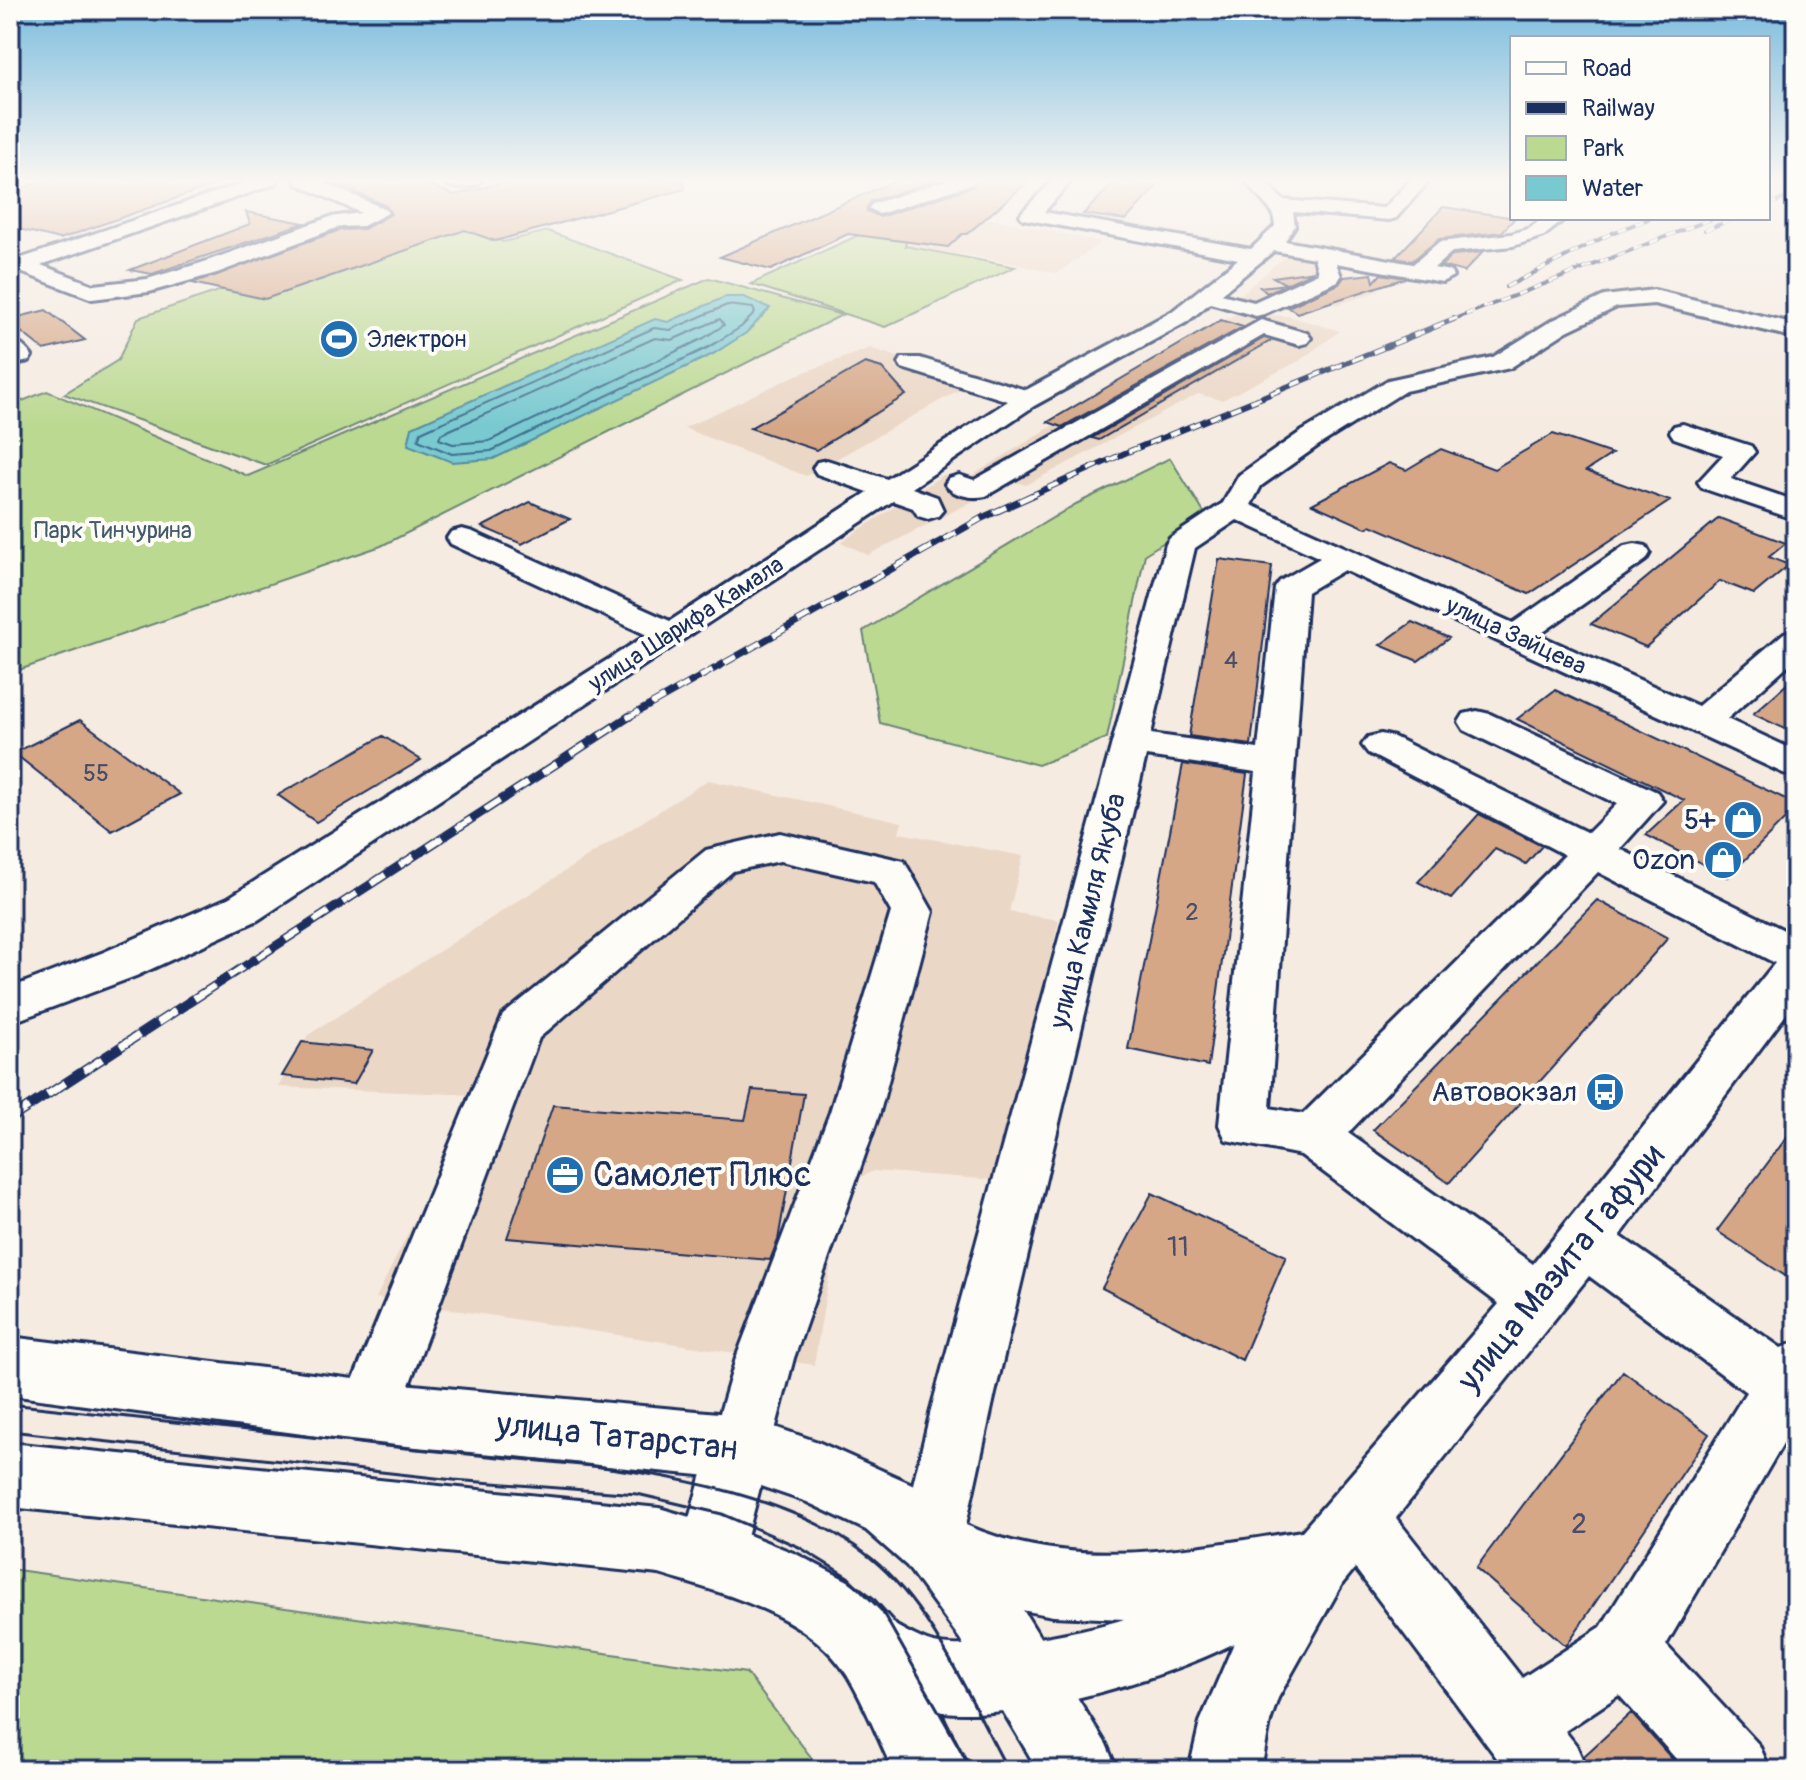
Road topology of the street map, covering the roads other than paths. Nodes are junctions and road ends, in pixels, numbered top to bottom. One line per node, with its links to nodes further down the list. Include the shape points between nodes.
1 (16, 263): 2 (street, via 92,292 149,285)
2 (222, 263)
3 (1246, 263): 9 (street, улица Шарифа Камала)
4 (1326, 263): 9 (street, via 1330,276 1256,309)
5 (1370, 263): 7 (street)
6 (1427, 263): 7 (street)
7 (1417, 272): 8 (street)
8 (1442, 276)
9 (1203, 298): 14 (street, улица Шарифа Камала)
10 (1796, 331): 23 (street, улица Камиля Якуба, via 1654,297 1612,301 1559,326 1501,363 1397,385 1249,481)
11 (1299, 338): 16 (street, via 1261,327)
12 (10, 347): 13 (street, via 20,356)
13 (10, 358)
14 (1139, 358): 16 (street); 18 (street, улица Шарифа Камала)
15 (911, 363): 18 (street)
16 (1183, 371): 21 (street, via 976,490)
17 (928, 389): 18 (street)
18 (1019, 405): 22 (street, улица Шарифа Камала)
19 (1683, 432): 25 (street, via 1741,452 1712,482)
20 (827, 468): 22 (street)
21 (959, 484)
22 (891, 489): 24 (street, via 927,503); 29 (street, улица Шарифа Камала)
23 (1235, 508): 28 (street, улица Зайцева); 34 (street, улица Камиля Якуба, via 1181,544)
24 (928, 510)
25 (1795, 528)
26 (462, 538): 29 (street)
27 (1635, 553): 30 (street)
28 (1344, 557): 30 (street, улица Зайцева); 36 (street, via 1291,588)
29 (672, 634): 41 (street, улица Шарифа Камала, via 243,909)
30 (1515, 636): 33 (street, улица Зайцева)
31 (1796, 640): 33 (street)
32 (1477, 722): 38 (street, via 1643,801)
33 (1702, 722): 37 (street, улица Зайцева)
34 (1131, 742): 36 (street); 51 (street, улица Камиля Якуба)
35 (1381, 745): 38 (street)
36 (1275, 763): 42 (street, via 1244,1125)
37 (1796, 765)
38 (1594, 851): 39 (street); 42 (street)
39 (1796, 955)
40 (1796, 968): 43 (street, улица Мазита Гафури)
41 (10, 1006)
42 (1313, 1136): 44 (street)
43 (1584, 1241): 44 (street, улица Мазита Гафури); 46 (street)
44 (1538, 1300): 50 (street, улица Мазита Гафури)
45 (10, 1366): 47 (main road, улица Татарстан)
46 (1790, 1378): 54 (street)
47 (370, 1412): 48 (main road, улица Татарстан); 48 (street, via 519,1028 720,860 780,847 889,871 912,912 855,1112 765,1358)
48 (740, 1447): 51 (main road, улица Татарстан, via 852,1487 889,1507); 52 (street)
49 (10, 1475): 52 (main road, via 659,1541)
50 (1338, 1540): 51 (street, via 1156,1583 1080,1587 1014,1576); 55 (street, улица Мазита Гафури, via 1187,1632 1111,1657); 56 (street); 59 (street, улица Мазита Гафури, via 1250,1681)
51 (931, 1542): 55 (main road, улица Татарстан)
52 (710, 1556): 53 (main road, via 824,1605)
53 (871, 1647): 55 (street, улица Мазита Гафури, via 920,1674 957,1680); 57 (main road)
54 (1625, 1651): 56 (street); 60 (street)
55 (1023, 1673): 58 (main road, улица Татарстан)
56 (1533, 1747)
57 (932, 1770)
58 (1080, 1770)
59 (1225, 1770)
60 (1734, 1770)

